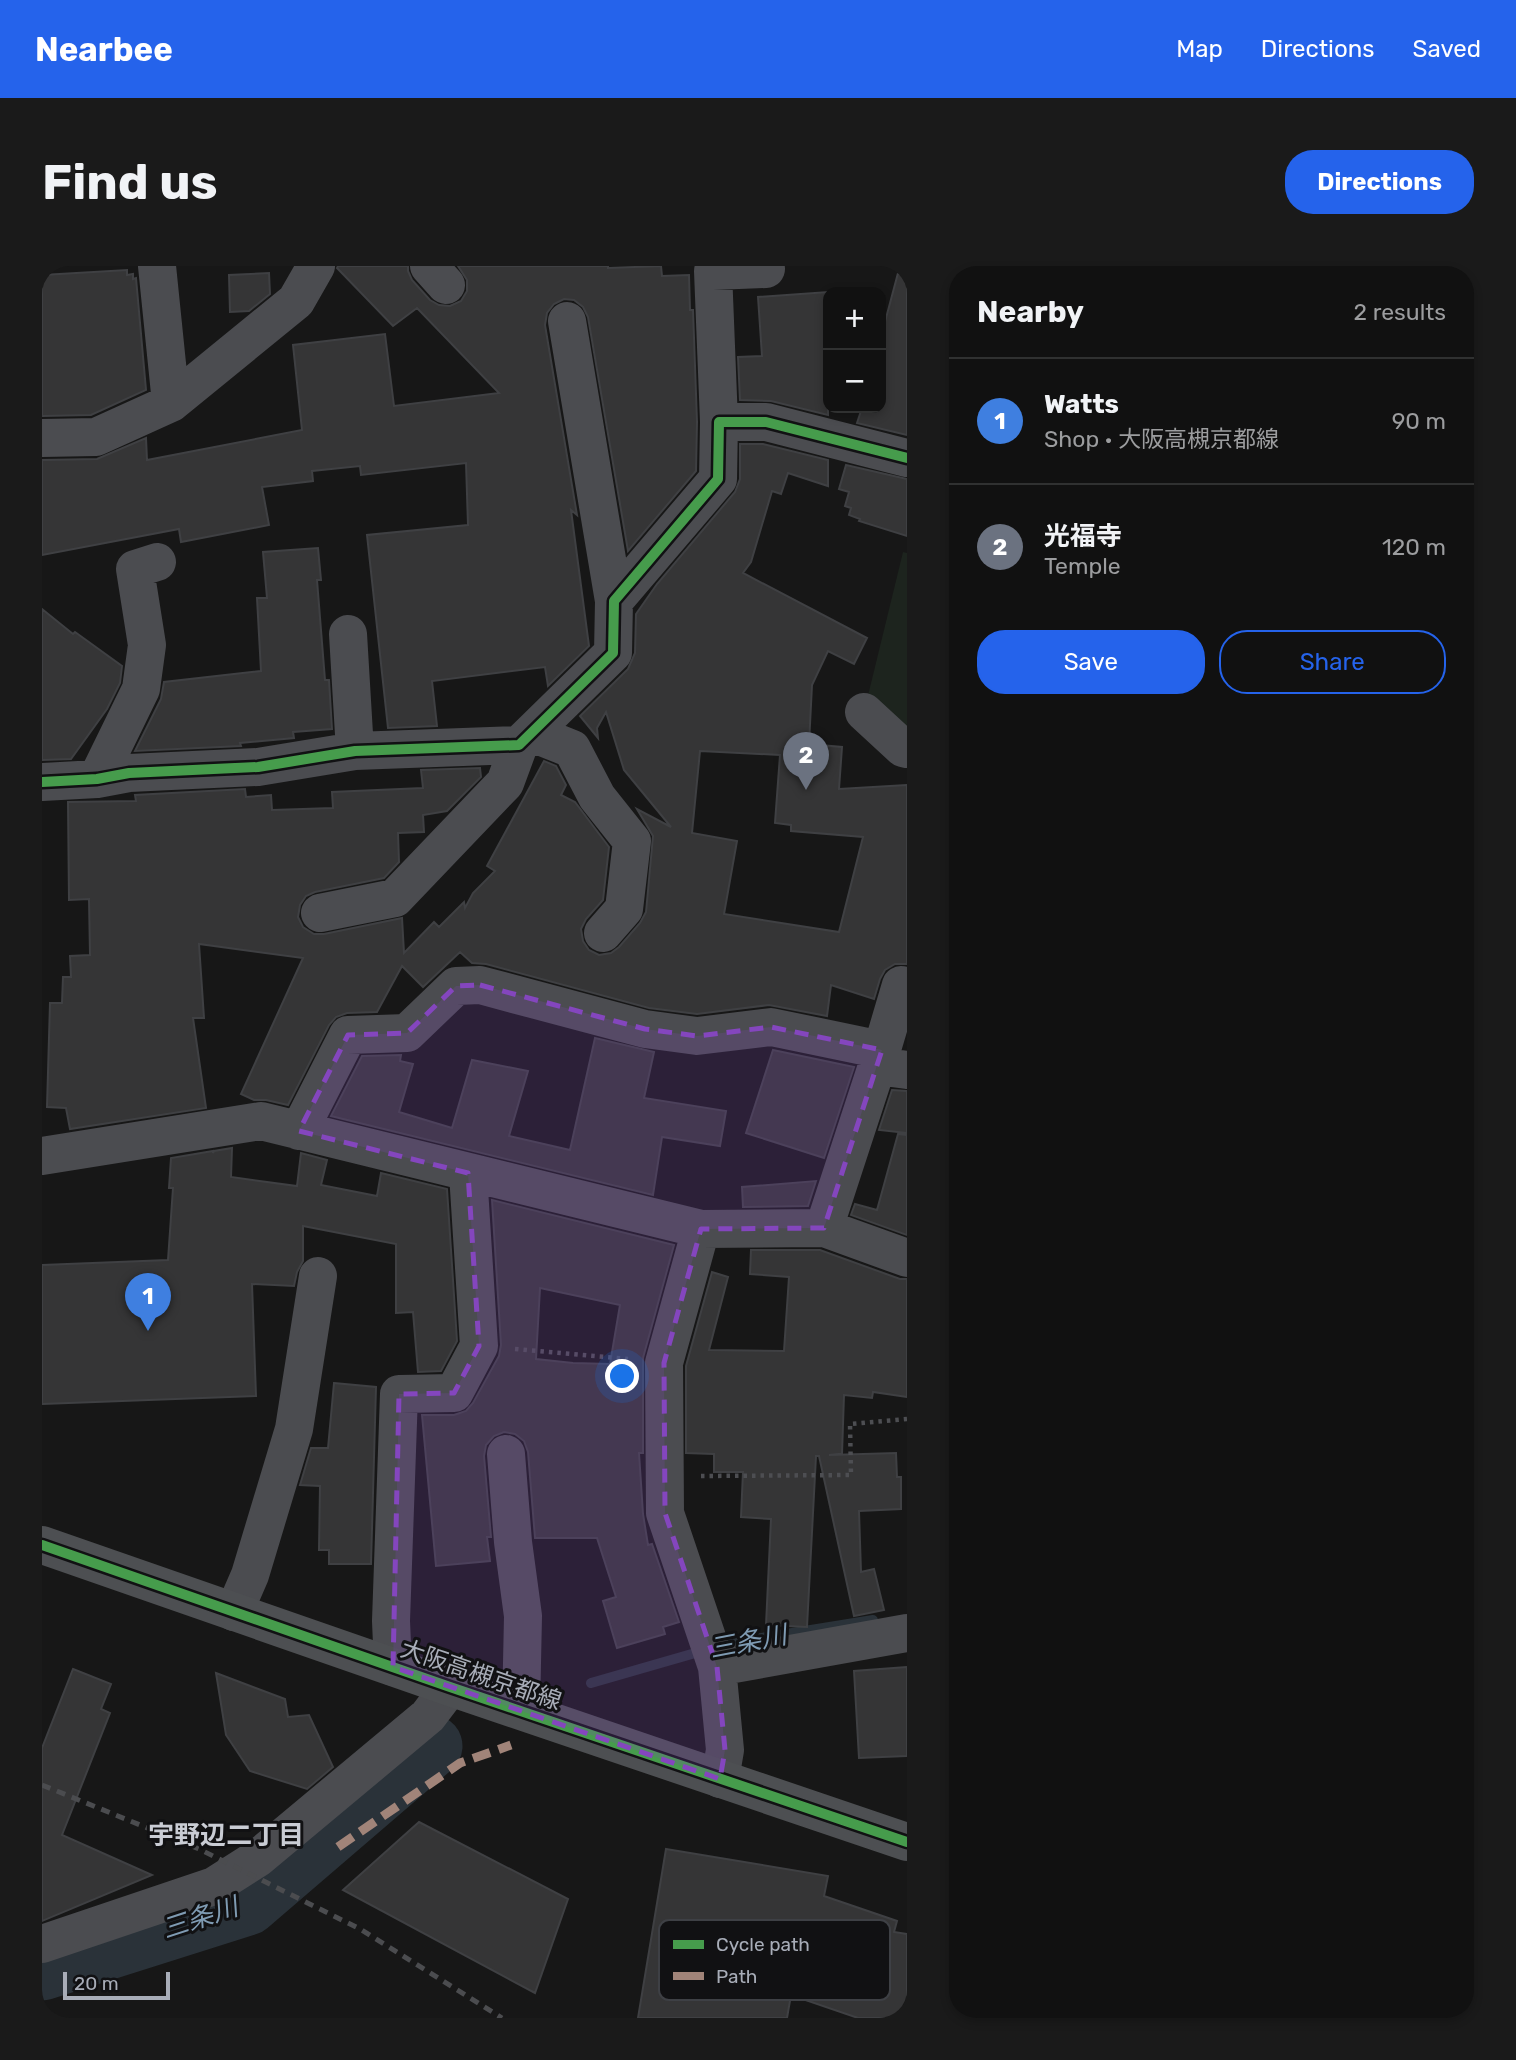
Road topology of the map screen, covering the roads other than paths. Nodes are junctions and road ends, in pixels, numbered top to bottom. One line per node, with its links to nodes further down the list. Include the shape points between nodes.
1 (157, 266): 5 (street)
2 (316, 266): 5 (street, via 296,301)
3 (766, 270): 6 (street, via 713,271)
4 (567, 320): 10 (street)
5 (171, 403): 7 (street, via 96,438)
6 (719, 422): 8 (street, via 766,422); 10 (street, via 718,479)
7 (42, 438)
8 (907, 458)
9 (156, 562): 16 (street, via 135,569 147,645 141,690)
10 (614, 601): 13 (street, via 613,653)
11 (348, 634): 15 (street)
12 (864, 712): 14 (street)
13 (525, 739): 15 (street); 18 (street, via 505,783 395,898); 19 (street, via 572,749 597,797 632,841 624,909)
14 (907, 749)
15 (355, 751): 16 (street, via 258,767 129,773)
16 (97, 779): 17 (street)
17 (42, 782)
18 (320, 913)
19 (603, 933)
20 (907, 986): 21 (street, via 901,985)
21 (889, 1062): 22 (street, via 771,1027 696,1036 645,1029 480,985 456,986 407,1033 348,1035); 25 (street)
22 (299, 1131): 23 (street, via 261,1121); 24 (street)
23 (42, 1156)
24 (468, 1173): 26 (street); 33 (street, via 479,1346 454,1393 399,1394)
25 (824, 1228): 26 (street); 27 (street)
26 (701, 1229): 34 (street, via 664,1363 666,1513)
27 (907, 1258)
28 (318, 1276): 31 (street, via 294,1429 250,1576)
29 (506, 1454): 36 (street, via 523,1616)
30 (42, 1545): 31 (main road, 大阪高槻京都線)
31 (234, 1612): 33 (main road, 大阪高槻京都線)
32 (907, 1633): 34 (street)
33 (393, 1667): 35 (main road, 大阪高槻京都線)
34 (717, 1667): 37 (street, via 725,1750)
35 (450, 1687): 36 (main road, 大阪高槻京都線); 39 (street, via 428,1716 269,1849 214,1886)
36 (521, 1710): 37 (main road, 大阪高槻京都線)
37 (720, 1779): 38 (main road, 大阪高槻京都線)
38 (907, 1842)
39 (42, 1944)

